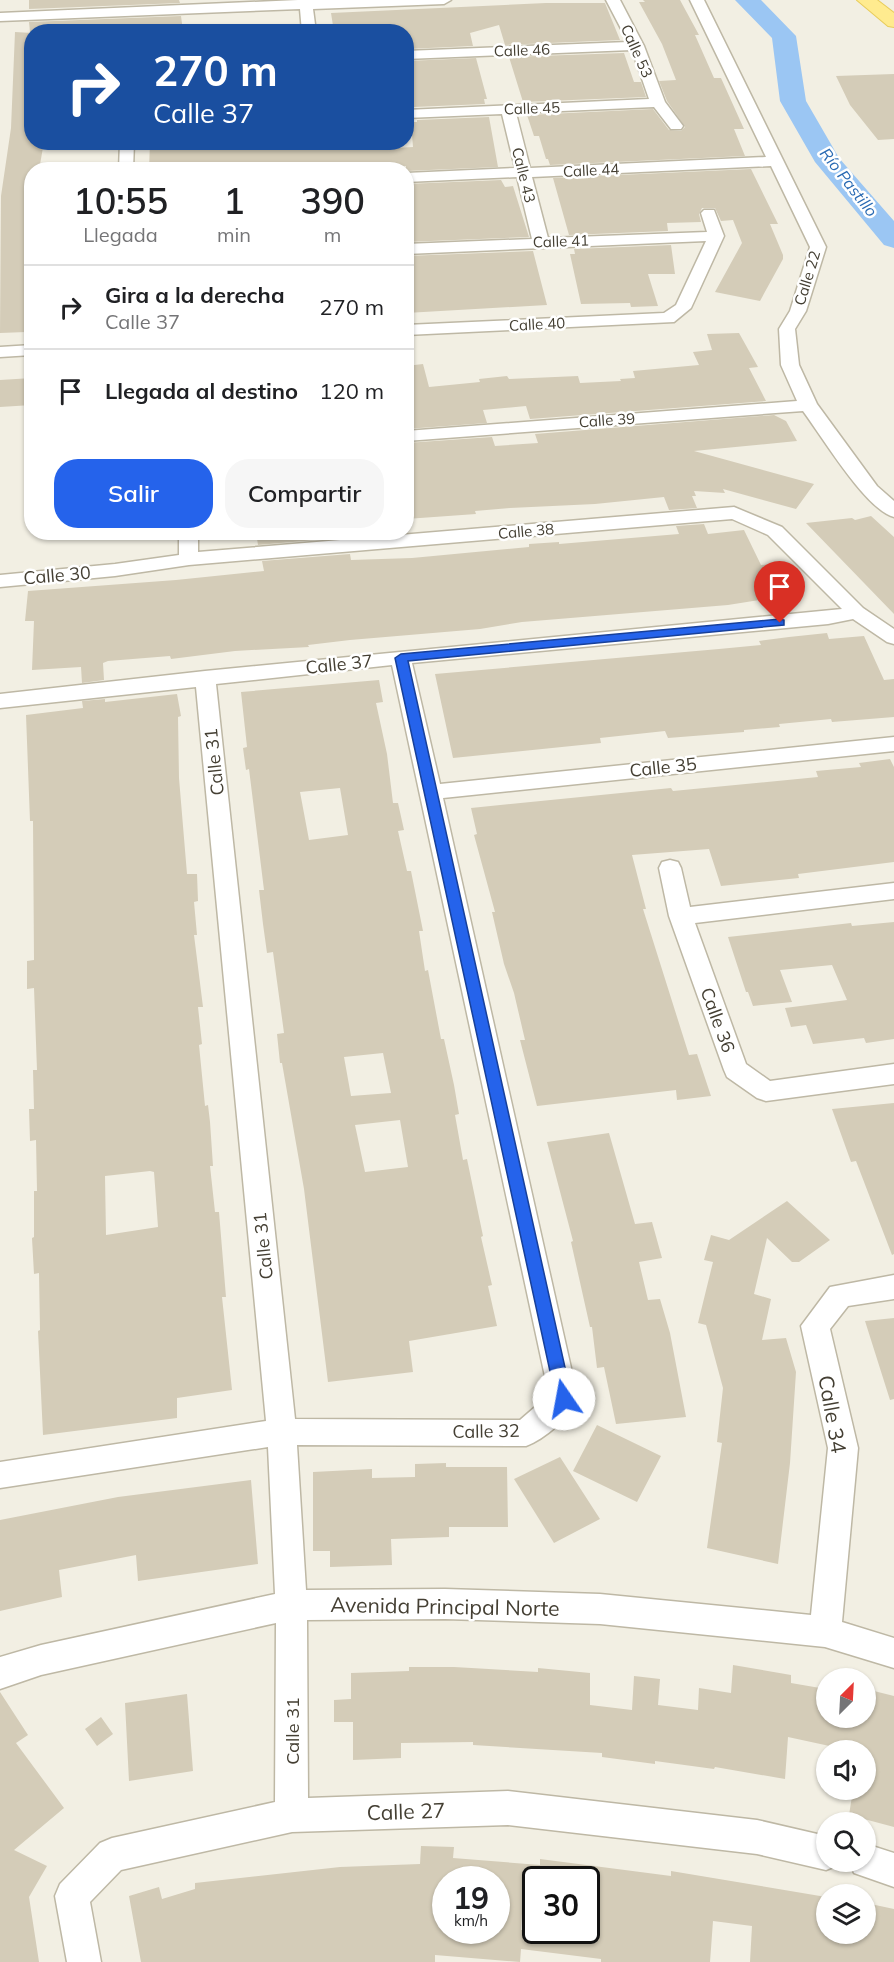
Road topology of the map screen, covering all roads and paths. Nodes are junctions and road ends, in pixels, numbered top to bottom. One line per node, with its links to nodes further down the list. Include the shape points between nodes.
1 (2, 0): 7 (street)
2 (444, 0): 6 (street)
3 (613, 0): 10 (street, Calle 53)
4 (697, 0): 16 (street, Calle 22)
5 (866, 0): 8 (main road)
6 (305, 3): 7 (street); 9 (street)
7 (0, 15)
8 (894, 22)
9 (308, 24)
10 (637, 46): 11 (street, Calle 46); 12 (street, Calle 53)
11 (414, 55)
12 (658, 104): 13 (street, Calle 45); 15 (street, Calle 53)
13 (508, 109): 14 (street, Calle 45); 17 (street, Calle 43)
14 (414, 114)
15 (676, 126)
16 (775, 161): 17 (street, Calle 44); 26 (street, Calle 22, via 818,247 798,311 787,329 790,365)
17 (523, 173): 18 (street, Calle 44); 21 (street, Calle 43)
18 (414, 178)
19 (709, 213): 20 (street)
20 (716, 236): 21 (street, Calle 41); 23 (street, Calle 40, via 683,308 668,318)
21 (541, 242): 22 (street, Calle 41)
22 (414, 249)
23 (414, 330)
24 (24, 350): 25 (street)
25 (0, 352)
26 (808, 405): 27 (street, Calle 39); 28 (street, Calle 22, via 870,490)
27 (414, 435)
28 (894, 511)
29 (188, 540): 30 (street)
30 (189, 559): 31 (street, Calle 38); 33 (street, Calle 38, via 734,513 775,531)
31 (115, 570): 32 (street, Calle 30)
32 (0, 581)
33 (856, 612): 34 (street, Calle 38); 35 (street, Calle 37, via 828,618)
34 (894, 638)
35 (401, 658): 36 (street, Calle 37); 39 (street, Calle 32)
36 (205, 678): 37 (street, Calle 37); 45 (street, Calle 31)
37 (0, 701)
38 (894, 744): 39 (street, Calle 35)
39 (432, 792): 45 (street, Calle 32, via 564,1399 526,1432)
40 (670, 868): 42 (street, Calle 36)
41 (894, 891): 42 (street)
42 (681, 916): 43 (street, Calle 36, via 736,1070 766,1091)
43 (894, 1074)
44 (894, 1287): 48 (street, Calle 34, via 840,1295 815,1326 843,1448)
45 (282, 1432): 46 (street, Calle 32); 47 (street, Calle 31)
46 (0, 1475)
47 (291, 1605): 48 (street, Avenida Principal Norte, via 600,1609); 50 (street, Avenida Principal Norte, via 41,1660); 51 (street, Calle 31)
48 (825, 1632): 49 (street, Avenida Principal Norte)
49 (894, 1653)
50 (0, 1673)
51 (292, 1815): 52 (street, Calle 27, via 508,1808 757,1837); 55 (street, Calle 27, via 112,1855 72,1896)
52 (816, 1851)
53 (876, 1864): 54 (street)
54 (894, 1870)
55 (84, 1962)

